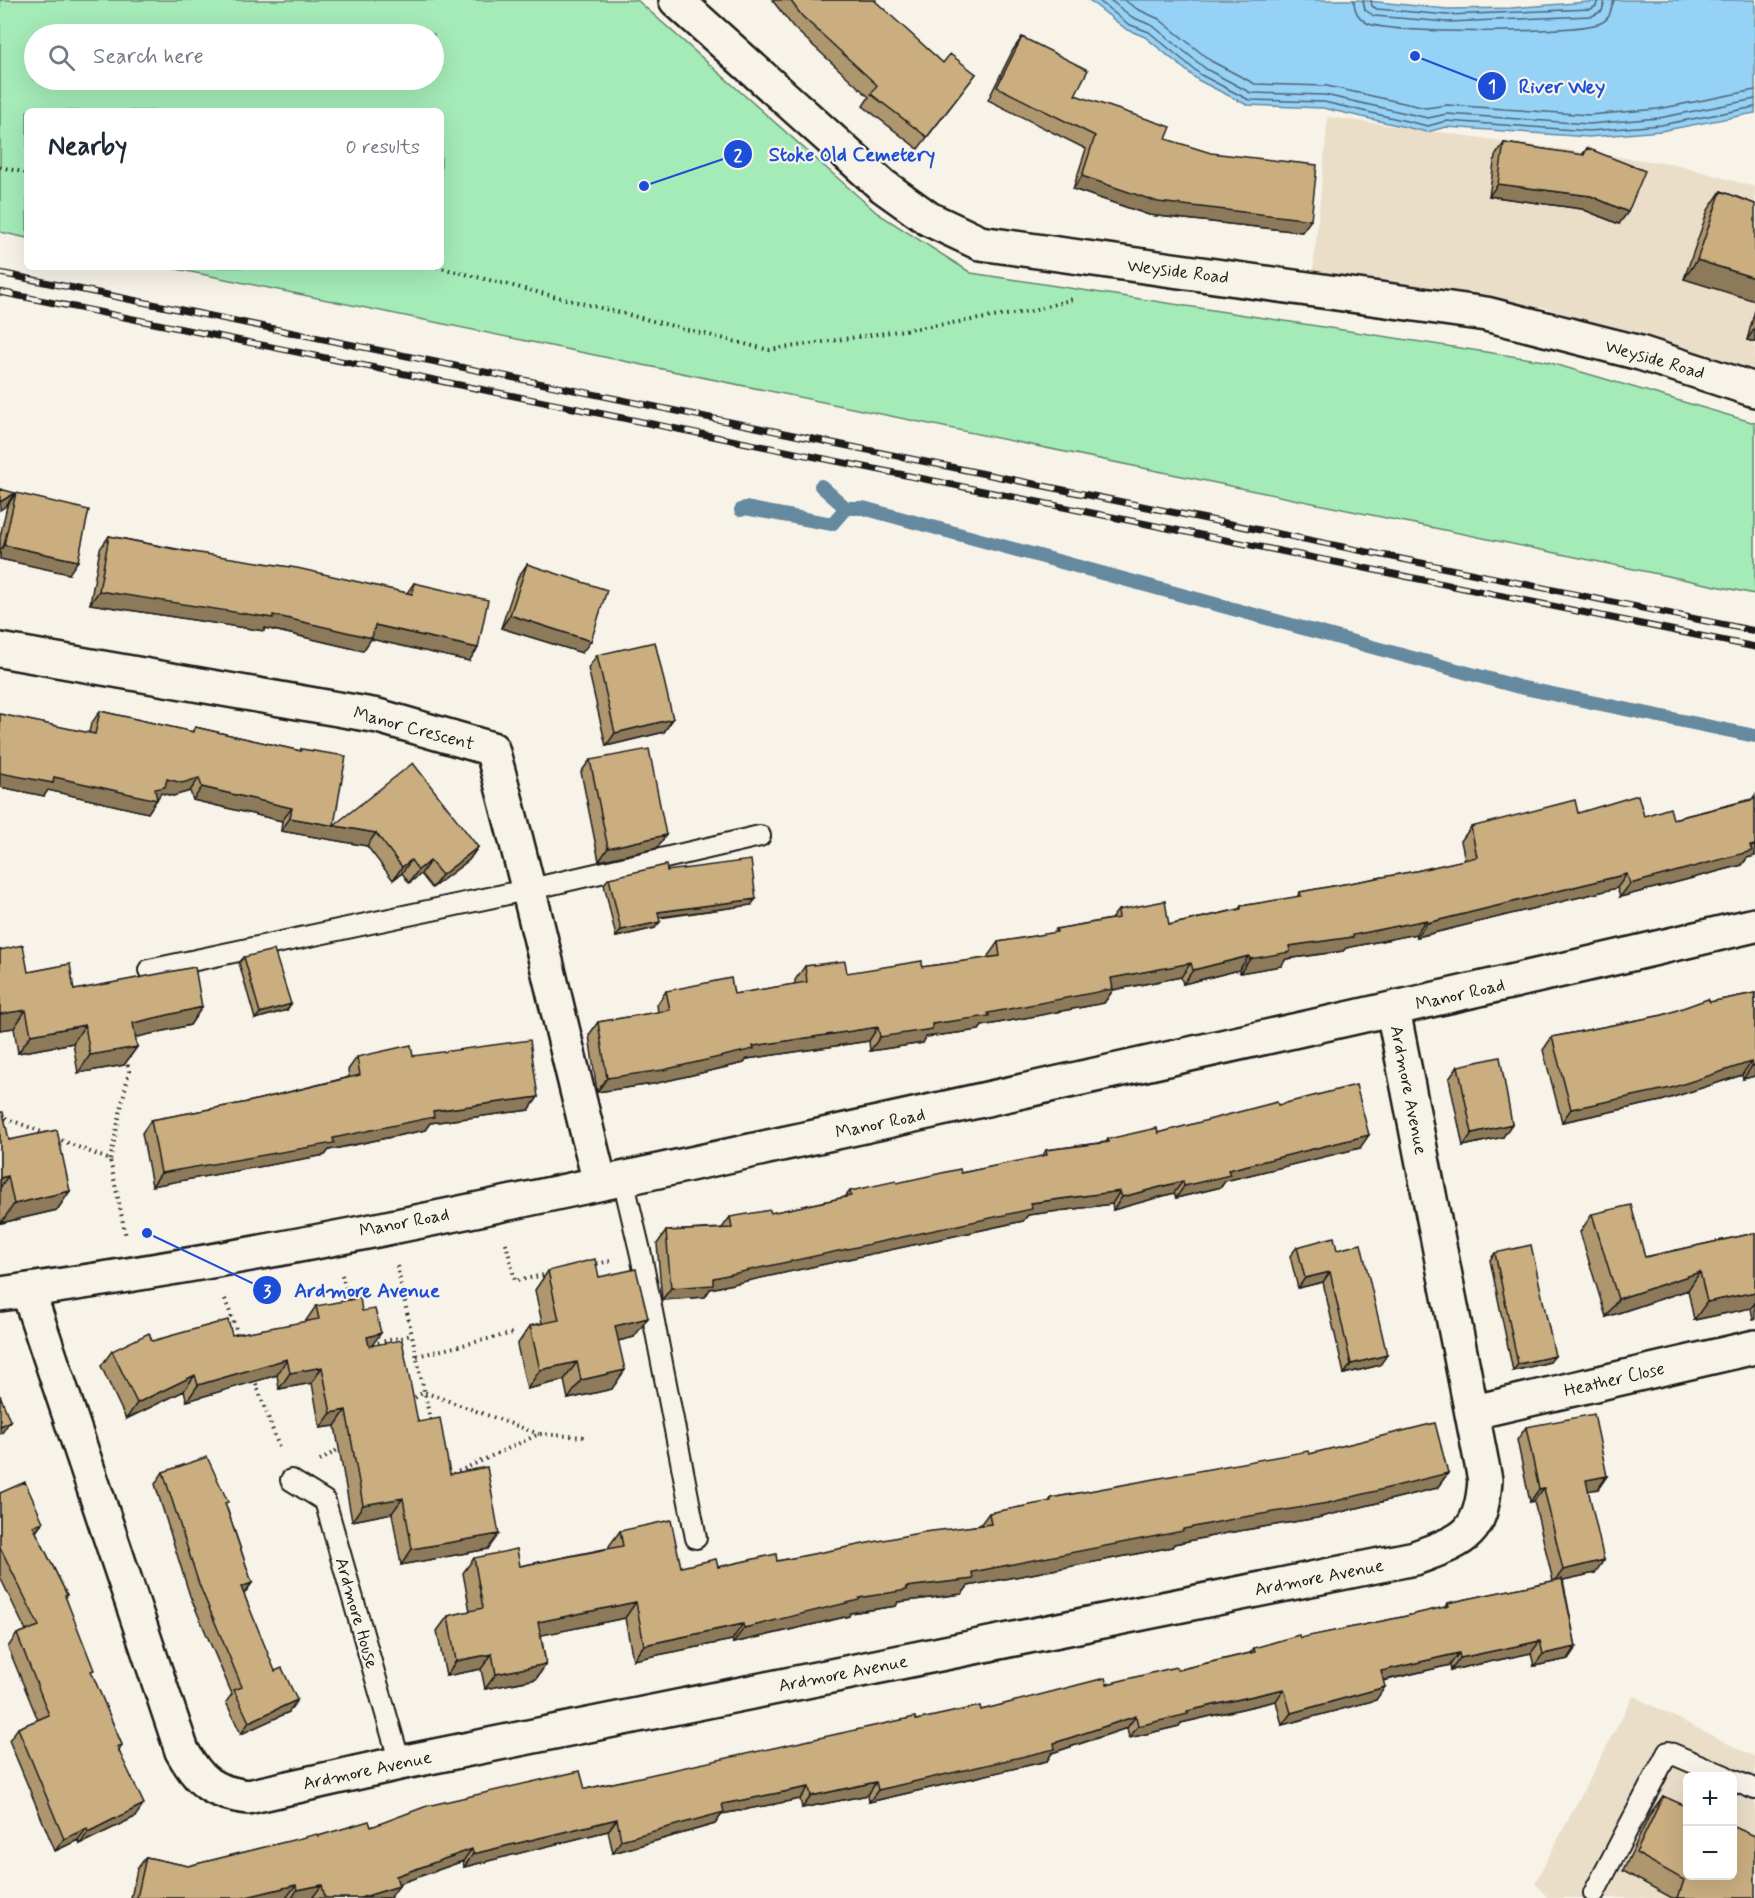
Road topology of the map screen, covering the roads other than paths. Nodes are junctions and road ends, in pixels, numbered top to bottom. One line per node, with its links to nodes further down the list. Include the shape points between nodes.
1 (676, 0): 2 (street, Weyside Road, via 883,186 929,219 980,243 1486,314 1640,353)
2 (1755, 390)
3 (0, 650): 5 (street, Manor Crescent, via 378,716 492,749)
4 (760, 837): 5 (lane)
5 (531, 890): 7 (lane); 9 (street, Manor Crescent, via 549,982)
6 (1755, 926): 8 (street, Manor Road)
7 (149, 970)
8 (1392, 1010): 9 (street, Manor Road); 12 (street, Ardmore Avenue)
9 (611, 1181): 10 (street, Manor Road, via 211,1262); 14 (lane, via 641,1255)
10 (14, 1292): 15 (street, Ardmore Avenue, via 192,1770 222,1793 248,1797)
11 (1755, 1347): 12 (street, Heather Close)
12 (1474, 1412): 15 (street, Ardmore Avenue, via 1485,1480 1484,1502 1475,1526 1459,1542 1414,1558)
13 (291, 1480): 15 (lane, Ardmore House, via 325,1501)
14 (696, 1538)
15 (400, 1763)
16 (1716, 1772): 19 (lane, via 1668,1752)
17 (1737, 1782): 18 (lane)
18 (1755, 1790)
19 (1594, 1893)

